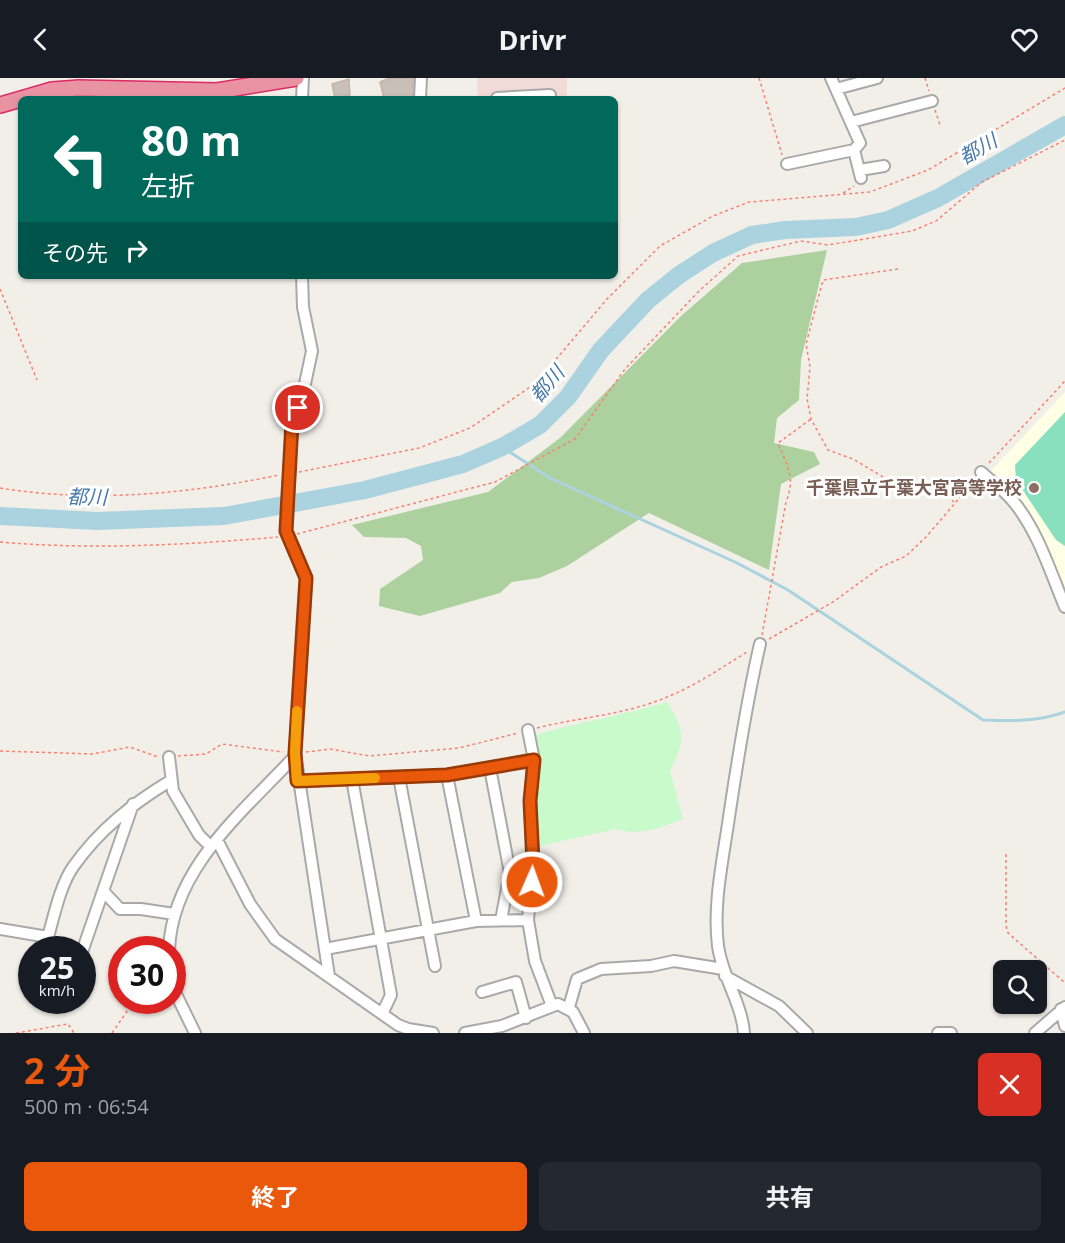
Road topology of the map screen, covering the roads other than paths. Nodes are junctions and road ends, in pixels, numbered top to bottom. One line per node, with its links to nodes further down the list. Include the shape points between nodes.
1 (296, 78): 6 (highway)
2 (303, 78): 10 (street)
3 (420, 78): 11 (street)
4 (831, 78): 7 (street)
5 (877, 78): 7 (street)
6 (215, 85): 9 (highway, via 79,88)
7 (836, 89): 16 (street)
8 (550, 95): 12 (street)
9 (31, 96)
10 (303, 96)
11 (420, 96)
12 (532, 96)
13 (18, 100): 15 (highway)
14 (932, 101): 16 (street)
15 (0, 105)
16 (851, 122): 17 (street, via 860,143)
17 (854, 150): 18 (street); 19 (street, via 861,174)
18 (787, 164)
19 (884, 166)
20 (302, 279): 25 (street, via 312,351 292,423 287,533 306,578)
21 (981, 472): 22 (street, via 1024,515)
22 (1065, 607)
23 (760, 644): 50 (street, via 741,736 719,884 717,926)
24 (528, 730): 27 (street)
25 (295, 754): 33 (street); 35 (street)
26 (169, 757): 32 (street)
27 (534, 760): 28 (street); 39 (street)
28 (490, 768): 29 (street); 38 (street, via 510,873)
29 (447, 775): 30 (street); 40 (street)
30 (399, 777): 31 (street); 42 (street)
31 (352, 778): 33 (street); 47 (street)
32 (170, 781): 34 (street); 35 (street, via 199,835)
33 (297, 781): 48 (street)
34 (134, 802): 36 (street); 44 (street, via 71,868)
35 (214, 843): 37 (street); 51 (street, via 266,929 288,950)
36 (103, 891): 37 (street, via 120,909); 45 (street)
37 (174, 914): 46 (street)
38 (501, 920): 39 (street); 40 (street)
39 (528, 920): 53 (street, via 535,961)
40 (476, 921): 42 (street)
41 (0, 929): 43 (street)
42 (429, 929): 47 (street); 49 (street)
43 (42, 936)
44 (48, 936)
45 (88, 936)
46 (170, 936)
47 (381, 938): 48 (street); 57 (street, via 391,995)
48 (325, 949): 51 (street)
49 (435, 966)
50 (724, 973): 54 (street, via 674,961 601,969 577,979); 64 (street); 65 (street, via 779,1006)
51 (329, 976): 57 (street)
52 (482, 992): 58 (street, via 516,982)
53 (552, 1006): 54 (street); 58 (street)
54 (569, 1007): 63 (street)
55 (1063, 1008): 59 (street); 68 (street)
56 (186, 1014): 60 (street)
57 (382, 1014): 61 (street, via 408,1029)
58 (526, 1018): 62 (street)
59 (1065, 1026)
60 (195, 1033)
61 (433, 1033)
62 (465, 1033)
63 (584, 1033)
64 (744, 1033)
65 (807, 1033)
66 (938, 1033): 67 (street)
67 (951, 1033)
68 (1035, 1033)

